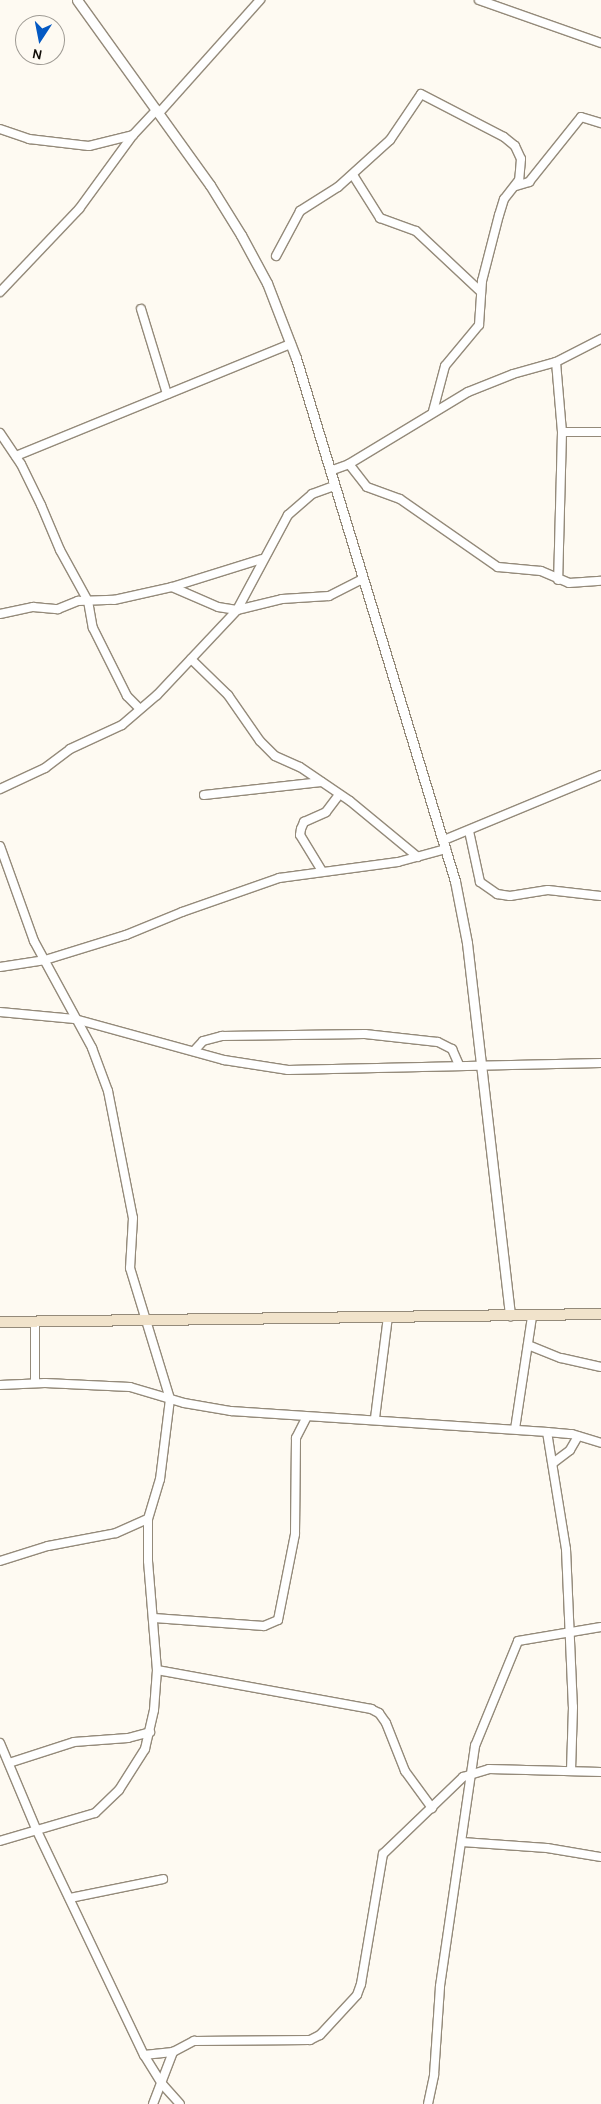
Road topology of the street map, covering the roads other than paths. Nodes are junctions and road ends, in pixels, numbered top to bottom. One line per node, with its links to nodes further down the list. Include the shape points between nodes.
1 (76, 0): 5 (street)
2 (260, 0): 5 (street)
3 (479, 0): 4 (street)
4 (601, 43)
5 (158, 111): 8 (street); 16 (street, via 241,234 267,284)
6 (601, 123): 10 (street, via 582,117 529,182)
7 (0, 129): 8 (street, via 29,139 89,146)
8 (133, 135): 12 (street, via 79,210)
9 (353, 175): 10 (street, via 390,140 415,98 424,94 515,146 521,159); 11 (street, via 300,211); 13 (street, via 380,218 416,231)
10 (516, 186): 13 (street, via 502,204)
11 (276, 256)
12 (0, 292)
13 (481, 292): 19 (street, via 479,325 445,366)
14 (141, 309): 18 (street)
15 (601, 338): 17 (street)
16 (291, 344): 18 (street); 25 (street)
17 (556, 362): 19 (street, via 504,377); 20 (street)
18 (167, 394): 23 (street)
19 (433, 412): 24 (street)
20 (562, 432): 21 (street); 29 (street)
21 (601, 432)
22 (0, 433): 23 (street)
23 (16, 456): 32 (street)
24 (349, 464): 25 (street); 29 (street, via 367,487 400,499 498,567 541,571)
25 (330, 471): 26 (street)
26 (334, 486): 27 (street, via 312,494 288,515); 28 (street)
27 (262, 558): 31 (street); 33 (street)
28 (362, 579): 33 (street, via 329,596 282,599); 43 (street)
29 (558, 580): 30 (street, via 570,583)
30 (601, 581)
31 (172, 587): 32 (street, via 114,600); 33 (street, via 218,607)
32 (88, 601): 34 (street, via 58,609 33,607); 36 (street, via 93,628 127,696)
33 (237, 610): 35 (street)
34 (0, 614)
35 (191, 659): 36 (street); 38 (street, via 228,695 260,741 275,756 300,767)
36 (140, 710): 39 (street, via 122,725 70,749 45,768)
37 (601, 775): 42 (street)
38 (320, 782): 40 (street); 41 (street)
39 (0, 789)
40 (204, 794)
41 (339, 795): 45 (street); 46 (street, via 326,812 304,822 301,829 300,835)
42 (469, 830): 43 (street); 47 (street, via 480,882 497,894 510,896 548,890)
43 (445, 844): 45 (street); 54 (street, via 467,943)
44 (0, 846): 48 (street, via 25,919)
45 (418, 857): 46 (street)
46 (322, 871): 48 (street, via 279,878 126,935)
47 (601, 896)
48 (45, 960): 49 (street); 51 (street)
49 (0, 967)
50 (0, 1012): 51 (street)
51 (75, 1019): 52 (street); 60 (street, via 92,1048 108,1091 133,1218 130,1264)
52 (194, 1051): 55 (street, via 224,1060 288,1070); 55 (street, via 203,1041 222,1036 365,1034 438,1042 452,1049)
53 (601, 1063): 54 (street)
54 (480, 1064): 55 (street); 57 (street)
55 (459, 1065)
56 (601, 1314): 58 (main road)
57 (510, 1316): 58 (main road); 59 (main road)
58 (532, 1316): 63 (street)
59 (388, 1317): 60 (main road); 69 (street)
60 (144, 1320): 61 (main road); 67 (street)
61 (35, 1321): 62 (main road); 65 (street)
62 (0, 1322)
63 (528, 1345): 64 (street, via 561,1358); 70 (street)
64 (601, 1366)
65 (35, 1383): 66 (street); 67 (street, via 130,1387)
66 (0, 1385)
67 (170, 1399): 68 (street, via 231,1411); 75 (street, via 160,1479)
68 (306, 1418): 69 (street); 77 (street, via 296,1438 295,1534 278,1620 264,1626)
69 (375, 1418): 70 (street)
70 (515, 1429): 71 (street)
71 (547, 1432): 72 (street); 74 (street)
72 (578, 1436): 73 (street); 74 (street, via 570,1450)
73 (601, 1443)
74 (553, 1463): 79 (street, via 564,1526)
75 (148, 1519): 76 (street, via 116,1533 48,1546); 77 (street)
76 (0, 1561)
77 (154, 1618): 80 (street)
78 (601, 1627): 79 (street)
79 (568, 1634): 84 (street, via 573,1707); 86 (street, via 518,1641 478,1737)
80 (158, 1670): 81 (street); 87 (street, via 380,1713 405,1771)
81 (150, 1732): 83 (street, via 128,1738 74,1742); 88 (street, via 138,1762 108,1803 96,1813)
82 (0, 1743): 83 (street)
83 (9, 1763): 88 (street)
84 (571, 1770): 85 (street); 86 (street, via 489,1769)
85 (601, 1772)
86 (470, 1773): 87 (street); 90 (street)
87 (432, 1808): 94 (street, via 383,1854 361,1984 357,1995 327,2030 310,2040 194,2042)
88 (38, 1832): 89 (street); 93 (street)
89 (0, 1841)
90 (462, 1842): 91 (street); 99 (street, via 440,1986 434,2075)
91 (601, 1857)
92 (163, 1879): 93 (street)
93 (70, 1898): 95 (street)
94 (173, 2052): 95 (street); 96 (street)
95 (144, 2055): 96 (street)
96 (163, 2085): 97 (street); 98 (street)
97 (153, 2104)
98 (180, 2104)
99 (428, 2104)

